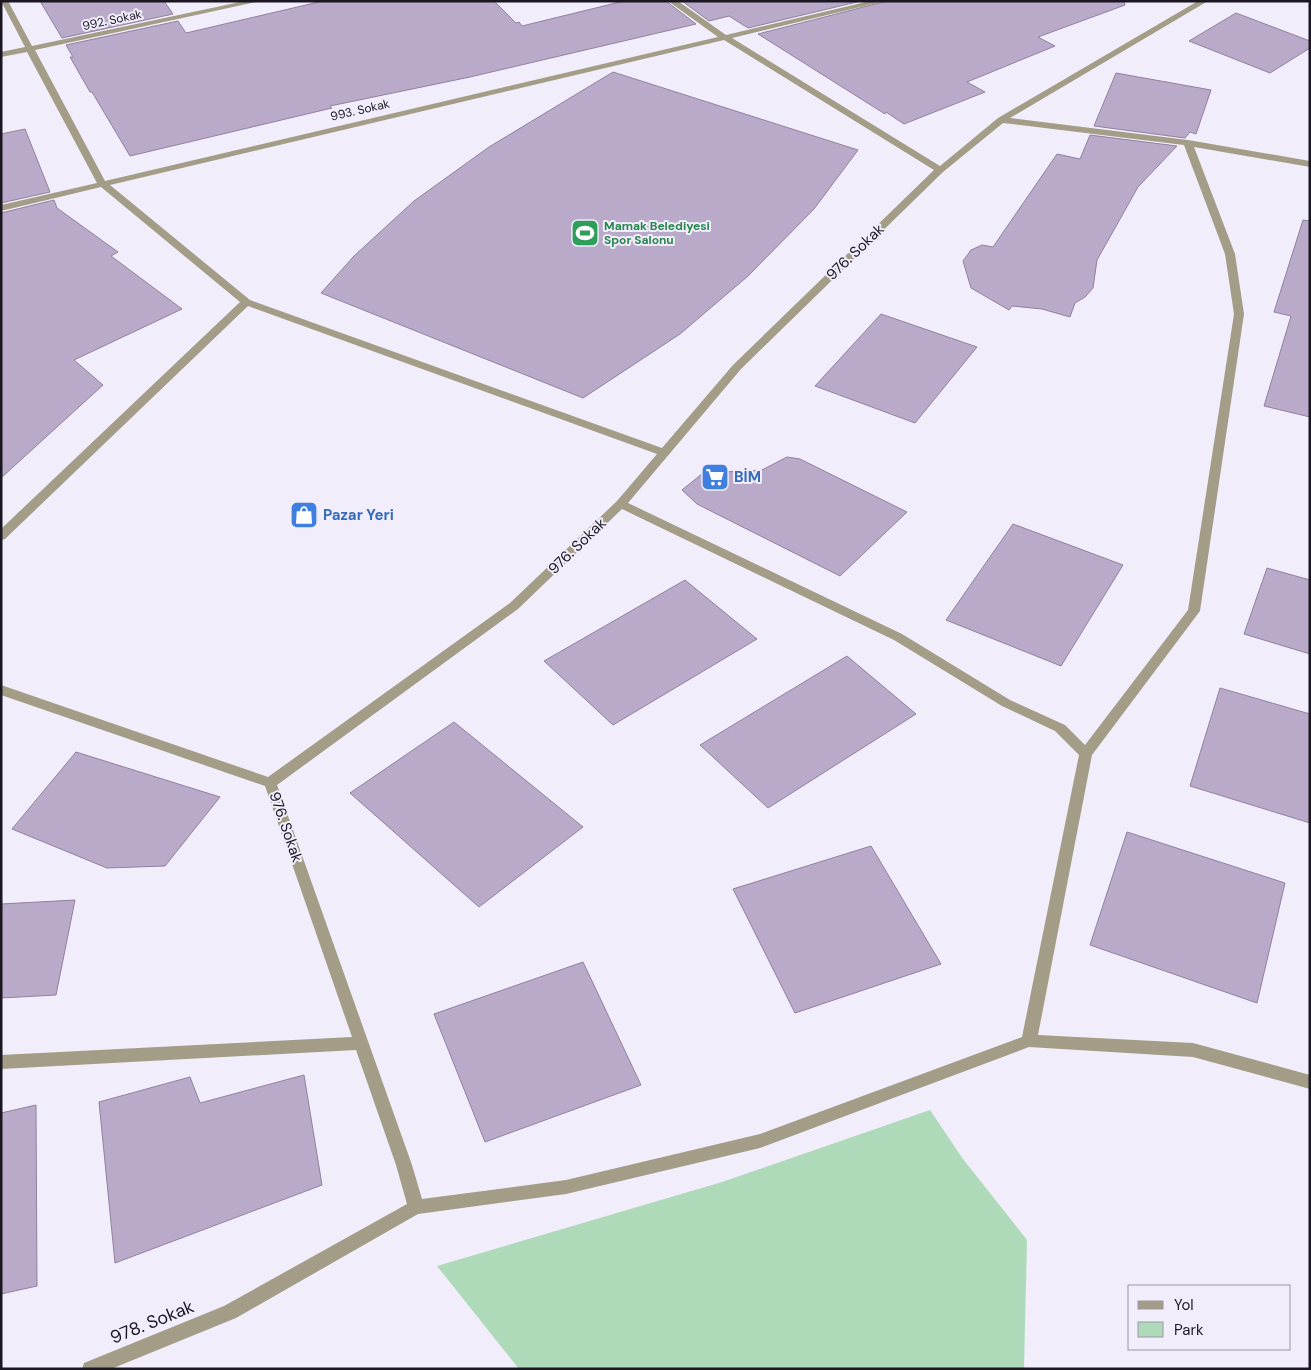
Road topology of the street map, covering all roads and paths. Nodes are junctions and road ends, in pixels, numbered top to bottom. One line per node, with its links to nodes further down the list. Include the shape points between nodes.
1 (4, 1): 7 (street)
2 (257, 1): 7 (street, 992. Sokak)
3 (672, 1): 6 (street)
4 (881, 1): 6 (street, 993. Sokak)
5 (1204, 1): 9 (street, 976. Sokak)
6 (724, 38): 12 (street); 13 (street, 993. Sokak)
7 (30, 49): 8 (street, 992. Sokak); 13 (street)
8 (1, 55)
9 (1001, 120): 10 (street); 12 (street, 976. Sokak)
10 (1188, 143): 11 (street); 20 (street, via 1230,254 1239,314 1194,611)
11 (1310, 164)
12 (940, 170): 16 (street, 976. Sokak, via 737,367)
13 (102, 183): 14 (street, 993. Sokak); 15 (street)
14 (1, 208)
15 (246, 302): 16 (street); 18 (street)
16 (665, 453): 17 (street, 976. Sokak)
17 (622, 504): 20 (street, via 898,637 1006,702 1060,728); 21 (street, 976. Sokak, via 514,606)
18 (1, 536)
19 (1, 690): 21 (street)
20 (1086, 754): 22 (street)
21 (270, 783): 23 (street, 976. Sokak)
22 (1029, 1041): 25 (street, via 1193,1050); 26 (street, via 760,1141 566,1186)
23 (361, 1043): 24 (street); 26 (street, 976. Sokak)
24 (1, 1062)
25 (1310, 1082)
26 (416, 1207): 27 (street, 978. Sokak, via 230,1312)
27 (90, 1369)

